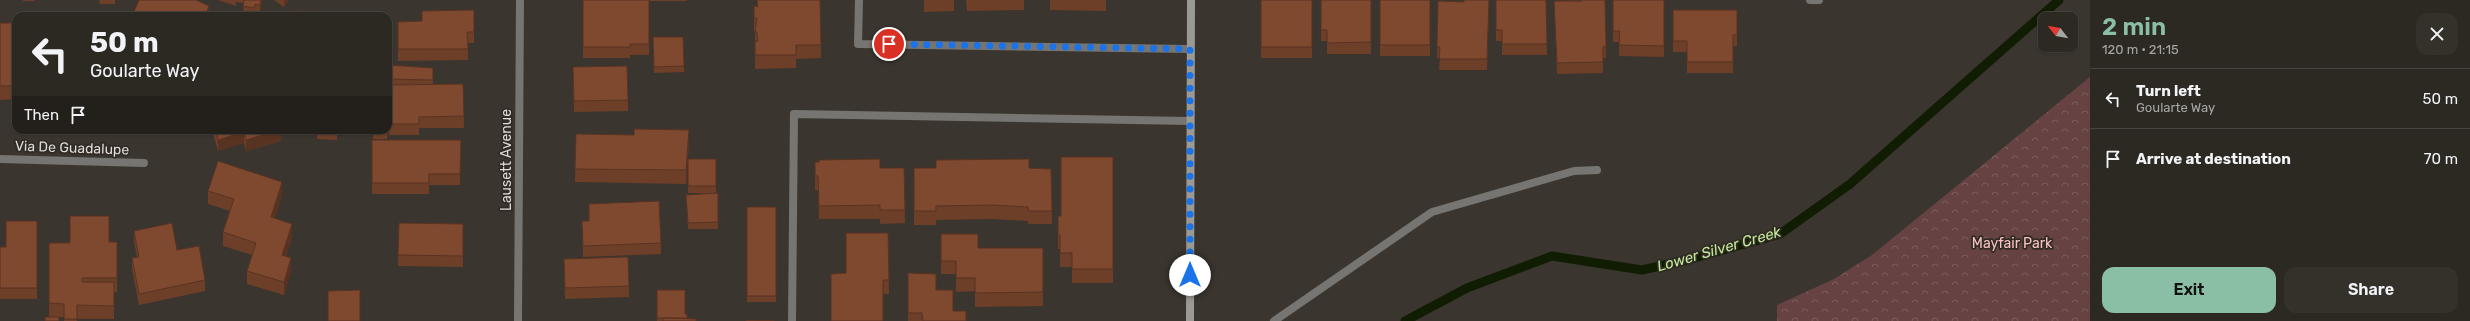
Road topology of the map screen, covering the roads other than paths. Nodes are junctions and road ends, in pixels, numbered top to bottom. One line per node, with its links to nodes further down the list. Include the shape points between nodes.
1 (520, 0): 11 (street, Lausett Avenue)
2 (859, 0): 6 (street, via 858,44)
3 (1191, 0): 6 (main road)
4 (1810, 0): 5 (street)
5 (1819, 0)
6 (1190, 49): 7 (main road)
7 (1190, 121): 12 (street, via 794,114); 13 (main road)
8 (0, 159): 9 (street, Via De Guadalupe)
9 (144, 163)
10 (1597, 170): 14 (street, via 1574,171 1432,212)
11 (518, 321)
12 (792, 321)
13 (1190, 321)
14 (1274, 321)

